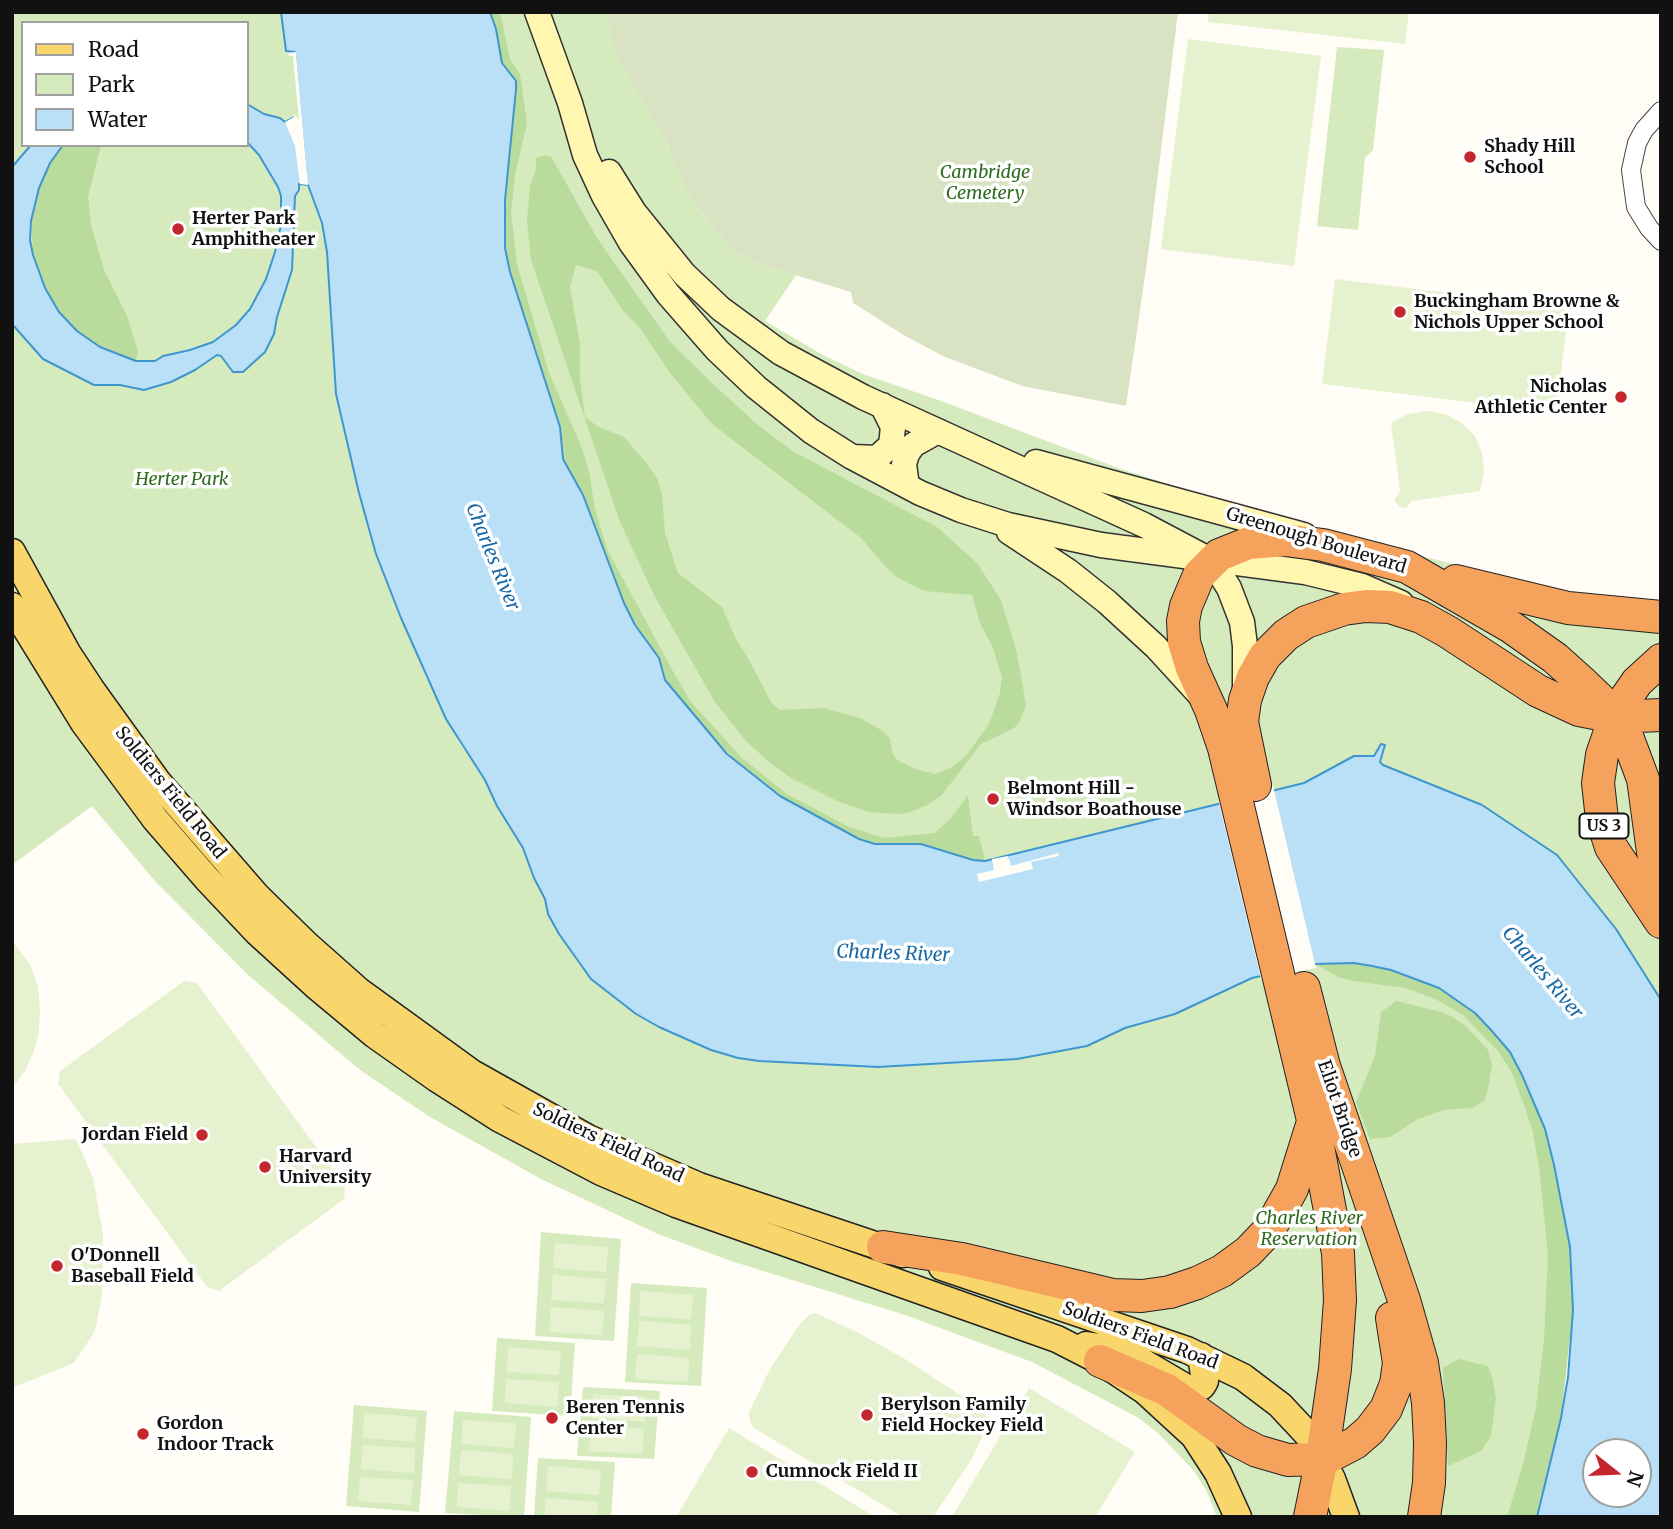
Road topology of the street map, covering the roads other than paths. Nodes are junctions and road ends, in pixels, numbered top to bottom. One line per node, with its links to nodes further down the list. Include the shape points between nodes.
1 (537, 12): 2 (main road, Greenough Boulevard)
2 (570, 103): 5 (main road, Greenough Boulevard, via 634,212 702,292 781,353); 8 (main road, Greenough Boulevard, via 584,155 598,184 668,294 743,376)
3 (1661, 111): 4 (street, via 1637,143 1631,170 1636,206)
4 (1661, 241)
5 (882, 405): 6 (main road, Greenough Boulevard); 8 (main road, via 893,427 891,445 877,458)
6 (938, 431): 7 (main road, Greenough Boulevard); 9 (main road, via 906,454)
7 (967, 444): 11 (main road, Greenough Boulevard, via 1272,525); 13 (main road, Greenough Boulevard)
8 (852, 457): 9 (main road, Greenough Boulevard)
9 (907, 486): 10 (main road, Greenough Boulevard)
10 (987, 519): 13 (main road, Greenough Boulevard, via 1066,539); 20 (main road, Greenough Boulevard, via 1107,601)
11 (1348, 551): 13 (highway, via 1300,541 1261,541 1231,548); 14 (highway, Greenough Boulevard)
12 (12, 552): 29 (main road, Soldiers Field Road, via 74,663 158,782 264,903 359,991 472,1073 588,1138 699,1186)
13 (1212, 561): 17 (main road, Greenough Boulevard, via 1292,569 1349,582 1393,599); 19 (main road, via 1242,622); 20 (highway, via 1192,587 1183,627 1188,659)
14 (1407, 567): 16 (highway, via 1542,603); 22 (highway, Greenough Boulevard, via 1533,642 1577,677)
15 (12, 606): 30 (main road, Soldiers Field Road, via 84,723 198,869 315,985 425,1071 534,1138 638,1188)
16 (1661, 617)
17 (1448, 632): 19 (highway, via 1390,607 1366,606 1325,614 1299,626 1274,646 1257,669); 22 (highway, via 1547,696 1579,710)
18 (1661, 660): 22 (highway, US 3, via 1630,690)
19 (1245, 699): 23 (highway, Eliot Bridge)
20 (1209, 705): 23 (highway)
21 (1661, 715): 22 (highway)
22 (1615, 717): 24 (highway, Greenough Boulevard, via 1643,779); 25 (highway, US 3, via 1599,774 1604,829 1616,856)
23 (1236, 754): 26 (highway, Eliot Bridge)
24 (1661, 885)
25 (1661, 922)
26 (1298, 1013): 27 (highway, Eliot Bridge); 28 (highway, Eliot Bridge, via 1324,1066)
27 (1313, 1121): 29 (highway, via 1292,1189 1269,1230 1236,1262 1180,1289 1142,1296 1112,1295 962,1259); 33 (highway, Eliot Bridge, via 1331,1208 1340,1287 1335,1369)
28 (1383, 1235): 33 (highway, via 1399,1357 1396,1384 1386,1409 1370,1430 1348,1447); 37 (highway, Eliot Bridge, via 1416,1338 1427,1391 1430,1455)
29 (883, 1248): 31 (main road, Soldiers Field Road)
30 (1064, 1342): 31 (main road, via 1127,1354 1190,1390 1199,1389 1205,1381); 32 (main road, Soldiers Field Road)
31 (1202, 1356): 33 (main road, Soldiers Field Road, via 1234,1371 1271,1398 1304,1429)
32 (1100, 1361): 33 (highway, via 1167,1390 1257,1451 1288,1460); 34 (main road, Soldiers Field Road, via 1145,1391 1194,1436)
33 (1322, 1458): 35 (highway, Eliot Bridge); 36 (main road, Soldiers Field Road)
34 (1238, 1517)
35 (1310, 1517)
36 (1346, 1517)
37 (1424, 1517)

